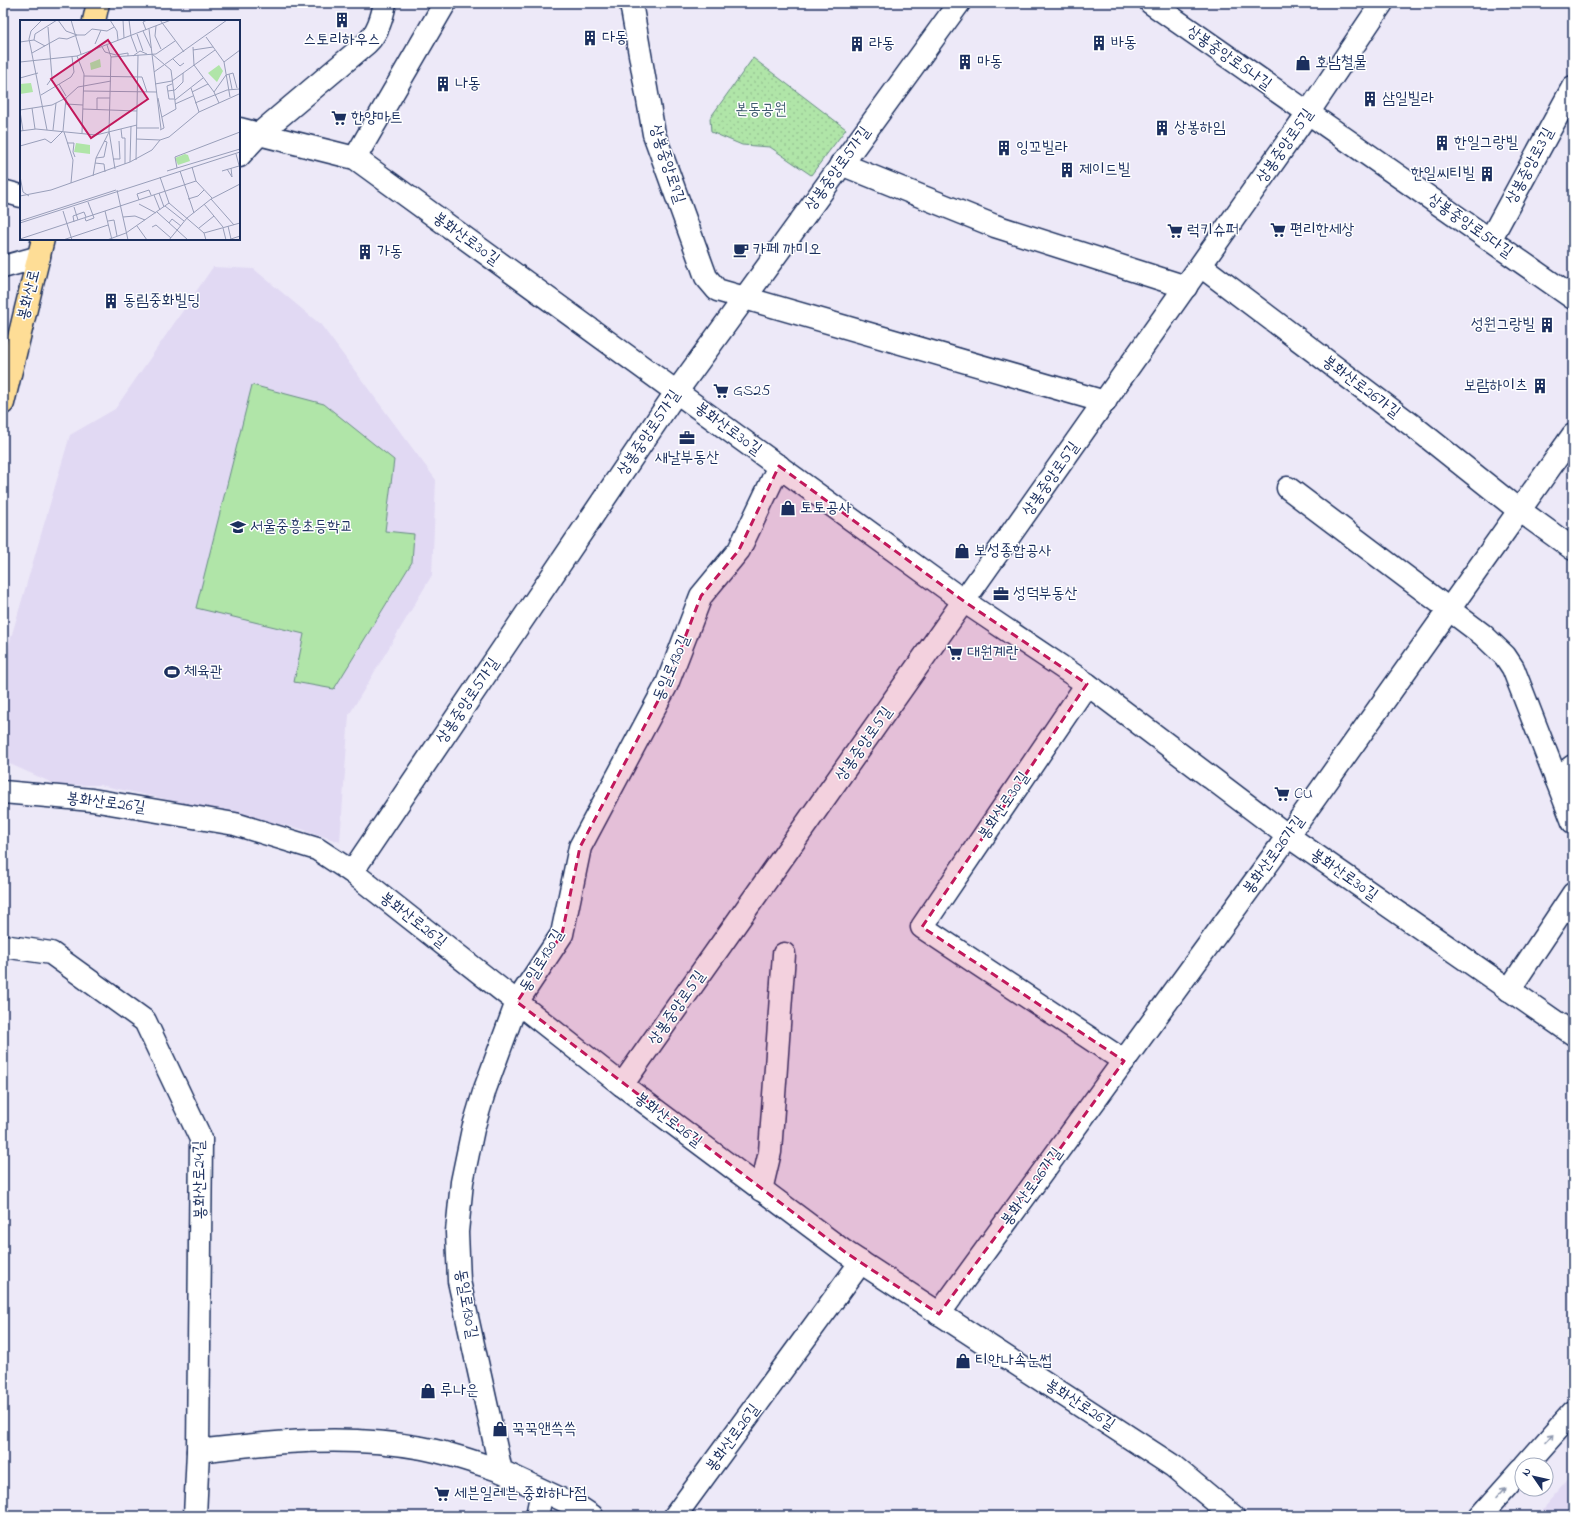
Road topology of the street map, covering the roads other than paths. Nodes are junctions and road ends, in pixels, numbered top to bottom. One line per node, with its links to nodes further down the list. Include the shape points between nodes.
1 (98, 3): 8 (main road)
2 (385, 3): 11 (street, via 379,26 367,43)
3 (445, 3): 13 (street)
4 (632, 3): 22 (street, 상봉중앙로9길, via 654,134 706,277 717,290)
5 (960, 3): 14 (street, 상봉중앙로5가길)
6 (1151, 3): 10 (street, 상봉중앙로5나길)
7 (1382, 3): 10 (street, 상봉중앙로5길)
8 (94, 20)
9 (1572, 91): 17 (street, 상봉중앙로3길)
10 (1308, 113): 17 (street, 상봉중앙로5다길); 19 (street, 상봉중앙로5길)
11 (249, 131): 12 (street); 13 (street, 봉화산로30길)
12 (240, 154)
13 (355, 158): 24 (street, 봉화산로30길)
14 (841, 164): 21 (street, via 995,226); 22 (street, 상봉중앙로5가길)
15 (3, 191): 16 (street)
16 (20, 196)
17 (1490, 240): 23 (street, 상봉중앙로5다길)
18 (41, 248): 20 (street, 봉화산로); 26 (main road, 봉화산로)
19 (1200, 266): 21 (street, 상봉중앙로5길); 30 (street, 봉화산로26가길)
20 (3, 267)
21 (1186, 287): 25 (street, 상봉중앙로5길)
22 (744, 298): 24 (street, 상봉중앙로5가길); 25 (street)
23 (1573, 298)
24 (677, 391): 28 (street, 봉화산로30길); 39 (street, 상봉중앙로5가길)
25 (1105, 402): 32 (street, 상봉중앙로5길)
26 (3, 403)
27 (1573, 435): 30 (street, 봉화산로26가길)
28 (780, 466): 32 (street, 봉화산로30길); 44 (street, 동일로130길, via 739,550 701,596 667,684 580,847 562,934)
29 (1288, 488): 33 (street)
30 (1520, 510): 31 (street); 33 (street, 봉화산로26가길)
31 (1573, 548)
32 (965, 602): 34 (street, 봉화산로30길); 47 (street, 상봉중앙로5길)
33 (1449, 609): 35 (street, via 1483,634 1505,656); 38 (street, 봉화산로26가길)
34 (1086, 684): 38 (street, 봉화산로30길); 46 (street, 봉화산로30길, via 922,927)
35 (1565, 773): 37 (street)
36 (3, 792): 39 (street, 봉화산로26길, via 92,800 235,824 317,849)
37 (1573, 822)
38 (1288, 836): 43 (street, 봉화산로30길); 46 (street, 봉화산로26가길)
39 (352, 872): 44 (street, 봉화산로26길)
40 (1573, 894): 43 (street)
41 (3, 946): 52 (street, 봉화산로24길, via 51,953 145,1021 202,1139)
42 (784, 954): 48 (street, via 770,1152)
43 (1509, 990): 45 (street, 봉화산로30길)
44 (517, 1002): 47 (street, 봉화산로26길); 54 (street, 동일로130길, via 473,1129 462,1182 457,1232 459,1281)
45 (1573, 1034)
46 (1124, 1060): 50 (street, 봉화산로26가길)
47 (622, 1085): 48 (street, 봉화산로26길)
48 (761, 1190): 49 (street, 봉화산로26길)
49 (861, 1262): 50 (street, 봉화산로26길); 60 (street, 봉화산로26길)
50 (939, 1314): 61 (street, 봉화산로26길, via 1173,1466)
51 (1573, 1412): 53 (street, one-way to 51)
52 (198, 1451): 54 (street, via 306,1441 380,1443 445,1453); 57 (street, 봉화산로24길)
53 (1533, 1457)
54 (501, 1471): 56 (street)
55 (1514, 1478): 62 (street, one-way to 55)
56 (542, 1491): 58 (street); 59 (street)
57 (195, 1516)
58 (538, 1516)
59 (592, 1516)
60 (675, 1516)
61 (1233, 1516)
62 (1480, 1516)

